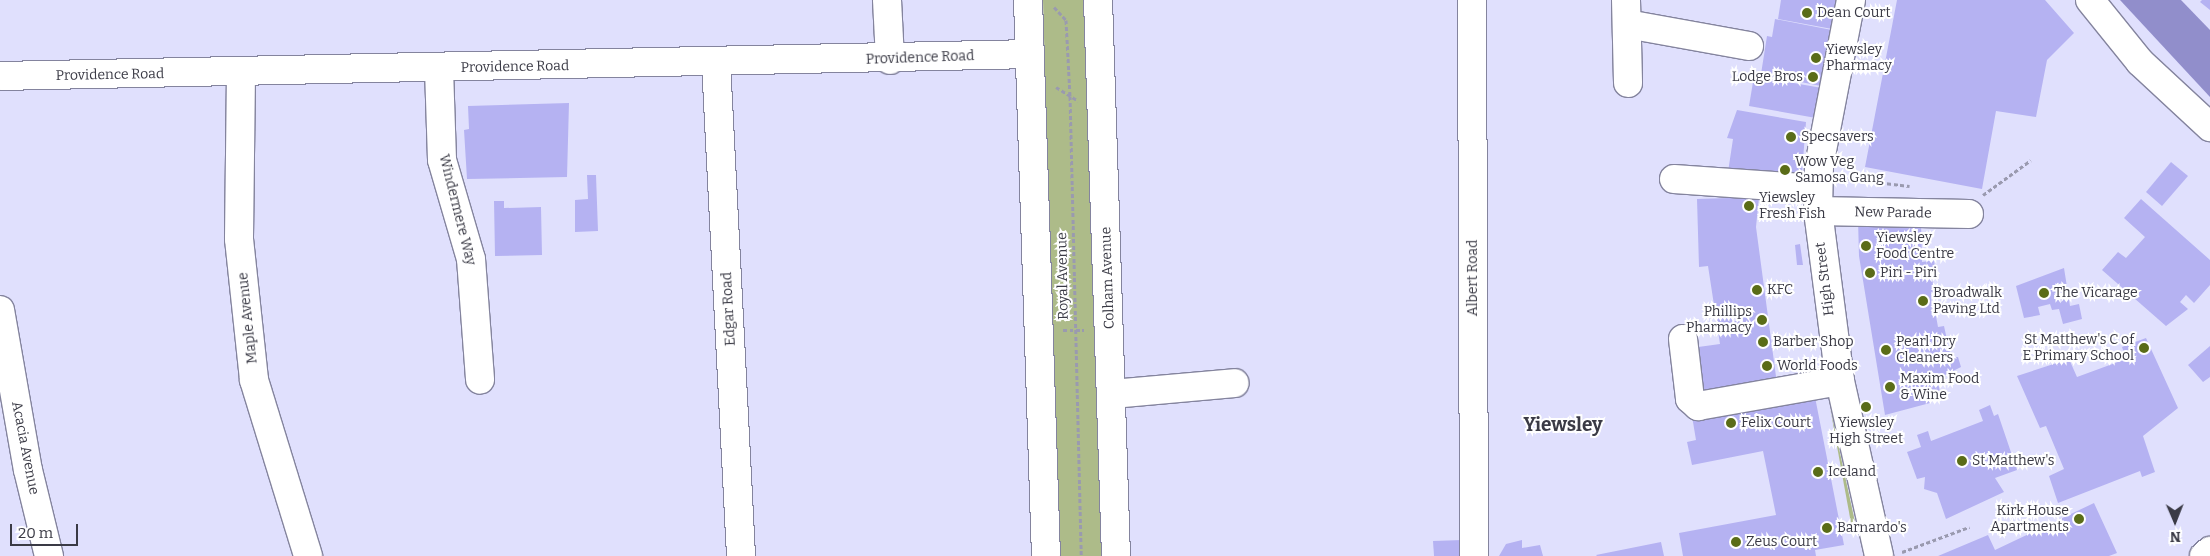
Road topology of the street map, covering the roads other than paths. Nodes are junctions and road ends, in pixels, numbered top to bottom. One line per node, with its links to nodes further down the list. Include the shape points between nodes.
1 (887, 0): 9 (street)
2 (1098, 0): 25 (street, Colham Avenue)
3 (1472, 0): 33 (street, Albert Road)
4 (1851, 0): 18 (street, High Street)
5 (2090, 0): 16 (street, via 2140,62)
6 (1039, 1): 11 (street)
7 (1627, 12): 8 (street); 15 (street)
8 (1749, 46)
9 (890, 60): 10 (street, Providence Road); 11 (street, Providence Road)
10 (716, 62): 12 (street, Providence Road); 30 (street, Edgar Road)
11 (1031, 67): 31 (street)
12 (439, 69): 13 (street, Providence Road); 22 (street, Windermere Way, via 442,160 471,259)
13 (241, 73): 14 (street, Providence Road); 29 (street, Maple Avenue, via 240,239 254,380)
14 (0, 76)
15 (1628, 83)
16 (2210, 127)
17 (1674, 179): 18 (street, New Parade)
18 (1818, 192): 19 (street, New Parade); 23 (street, High Street)
19 (1974, 205)
20 (0, 310): 28 (street, Acacia Avenue, via 28,470)
21 (1683, 339): 23 (street, via 1690,399 1698,406)
22 (480, 380)
23 (1840, 381): 27 (street, High Street)
24 (1235, 383): 25 (street)
25 (1112, 394): 32 (street, Colham Avenue)
26 (2210, 550): 34 (street)
27 (1889, 555)
28 (50, 556)
29 (308, 556)
30 (741, 556)
31 (1046, 556)
32 (1116, 556)
33 (1474, 556)
34 (2204, 556)

